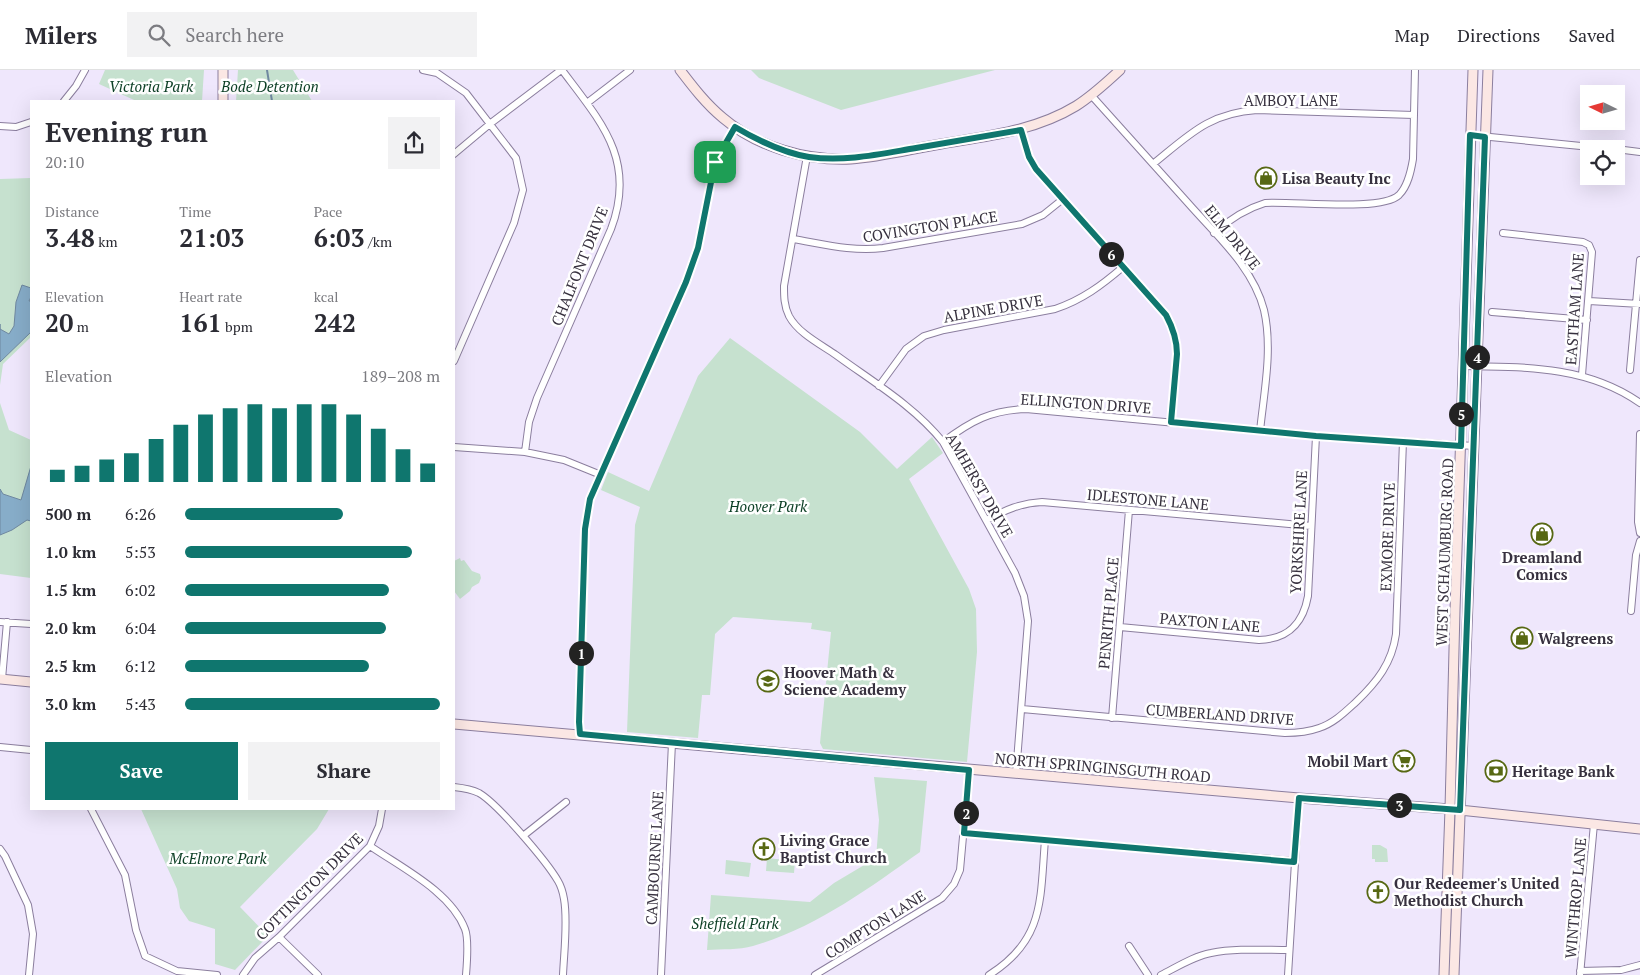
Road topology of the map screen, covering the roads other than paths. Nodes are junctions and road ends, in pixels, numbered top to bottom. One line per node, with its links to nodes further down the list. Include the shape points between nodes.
1 (85, 70): 12 (street)
2 (223, 70): 13 (main road)
3 (423, 70): 17 (street, via 437,74 466,93)
4 (561, 70): 14 (street, CHALFONT DRIVE); 17 (street)
5 (630, 70): 14 (street)
6 (680, 70): 19 (main road, via 702,98)
7 (1120, 70): 11 (main road)
8 (1416, 70): 15 (street)
9 (1473, 70): 21 (main road, WEST SCHAUMBURG ROAD)
10 (1488, 70): 22 (main road, WEST SCHAUMBURG ROAD)
11 (1091, 96): 20 (main road, via 1062,114); 28 (street, ELM DRIVE)
12 (65, 100)
13 (222, 100)
14 (587, 103): 55 (street, CHALFONT DRIVE, via 602,123 615,153 619,182 617,207 611,229 537,398)
15 (1414, 115): 28 (street, AMBOY LANE, via 1239,111 1208,121); 30 (street, via 1412,166 1406,185 1390,201 1369,205 1265,203 1239,213)
16 (30, 122): 18 (street, via 16,127)
17 (491, 123): 26 (street); 39 (street, via 516,158 523,190 514,223)
18 (0, 126)
19 (735, 127): 27 (main road, via 765,142); 56 (street, via 715,162 698,248 686,282)
20 (1021, 130): 27 (main road, via 853,158); 29 (street, via 1036,169)
21 (1470, 135): 22 (street); 40 (main road, WEST SCHAUMBURG ROAD)
22 (1485, 137): 23 (street); 41 (main road, WEST SCHAUMBURG ROAD)
23 (1580, 146)
24 (1625, 150): 25 (street)
25 (1640, 152)
26 (455, 153)
27 (807, 156): 32 (street, AMHERST DRIVE)
28 (1153, 164): 30 (street, ELM DRIVE)
29 (1063, 199): 32 (street, COVINGTON PLACE, via 1034,221 871,250); 34 (street)
30 (1214, 233): 47 (street, ELM DRIVE, via 1249,275 1264,310 1268,351)
31 (1503, 234): 35 (street, EASTHAM LANE, via 1589,245 1592,252)
32 (793, 239): 44 (street, AMHERST DRIVE, via 784,286 788,315 804,333)
33 (1640, 260): 36 (street)
34 (1123, 267): 44 (street, ALPINE DRIVE, via 1088,295 1055,310 924,336 906,348); 46 (street, via 1166,315 1175,334 1177,354)
35 (1589, 301): 36 (street); 38 (street, EASTHAM LANE)
36 (1638, 304): 42 (street)
37 (1492, 312): 38 (street)
38 (1587, 320): 43 (street, EASTHAM LANE)
39 (455, 359)
40 (1464, 366): 41 (street); 52 (main road, WEST SCHAUMBURG ROAD)
41 (1477, 366): 43 (street, via 1532,368); 53 (main road, WEST SCHAUMBURG ROAD)
42 (1630, 370)
43 (1582, 375): 45 (street)
44 (879, 386): 51 (street, AMHERST DRIVE, via 914,412)
45 (1640, 403)
46 (1171, 422): 47 (street, ELLINGTON DRIVE); 51 (street, ELLINGTON DRIVE, via 1014,410 974,421)
47 (1260, 431): 49 (street, ELLINGTON DRIVE)
48 (1640, 434): 57 (street)
49 (1316, 436): 50 (street, ELLINGTON DRIVE); 60 (street, YORKSHIRE LANE)
50 (1403, 441): 52 (street, ELLINGTON DRIVE); 69 (street, EXMORE DRIVE)
51 (943, 442): 59 (street, AMHERST DRIVE)
52 (1461, 446): 53 (street, ELLINGTON DRIVE); 84 (main road, WEST SCHAUMBURG ROAD)
53 (1474, 446): 87 (main road, WEST SCHAUMBURG ROAD)
54 (455, 447): 55 (street)
55 (524, 452): 56 (street, via 564,460)
56 (601, 475): 75 (street, via 590,499 585,529)
57 (1639, 500): 61 (street)
58 (1129, 510): 59 (street, IDLESTONE LANE, via 1042,502 1010,508); 60 (street, IDLESTONE LANE); 68 (street, PENRITH PLACE)
59 (987, 520): 72 (street, AMHERST DRIVE, via 1021,585 1027,608)
60 (1311, 526): 67 (street, YORKSHIRE LANE, via 1306,608)
61 (1640, 533)
62 (1640, 540): 63 (street)
63 (1631, 611)
64 (0, 622): 65 (street)
65 (8, 622): 66 (street); 70 (street)
66 (30, 624)
67 (1294, 626): 68 (street, PAXTON LANE, via 1277,637 1259,640)
68 (1120, 628): 73 (street, PENRITH PLACE)
69 (1396, 634): 73 (street, CUMBERLAND DRIVE, via 1389,662 1374,684 1342,715 1312,730 1285,733)
70 (1, 679): 71 (main road)
71 (30, 682)
72 (1022, 710): 73 (street, CUMBERLAND DRIVE); 80 (street, AMHERST DRIVE)
73 (1112, 718)
74 (455, 724): 75 (main road, NORTH SPRINGINSGUTH ROAD)
75 (580, 734): 76 (main road, NORTH SPRINGINSGUTH ROAD)
76 (672, 743): 79 (main road, NORTH SPRINGINSGUTH ROAD); 108 (street, CAMBOURNE LANE)
77 (0, 747): 78 (street)
78 (30, 750)
79 (969, 770): 80 (main road, NORTH SPRINGINSGUTH ROAD); 90 (street)
80 (1016, 774): 82 (main road, NORTH SPRINGINSGUTH ROAD)
81 (455, 787): 91 (street, via 480,794)
82 (1299, 798): 84 (main road, NORTH SPRINGINSGUTH ROAD); 95 (street)
83 (566, 802): 91 (street)
84 (1450, 809): 87 (main road, NORTH SPRINGINSGUTH ROAD); 114 (main road, WEST SCHAUMBURG ROAD)
85 (92, 810): 103 (street, via 125,875 136,930 145,956 177,971)
86 (382, 810): 93 (street, COTTINGTON DRIVE)
87 (1460, 810): 88 (main road, NORTH SPRINGINSGUTH ROAD); 115 (main road, WEST SCHAUMBURG ROAD)
88 (1594, 824): 89 (main road, NORTH SPRINGINSGUTH ROAD); 101 (street, WINTHROP LANE)
89 (1640, 829)
90 (964, 833): 92 (street); 100 (street, COMPTON LANE, via 960,870 947,893)
91 (523, 836): 107 (street, via 553,873 563,894)
92 (1045, 840): 95 (street); 110 (street, via 1039,907 1034,926 1007,963)
93 (370, 846): 96 (street, COTTINGTON DRIVE); 106 (street, via 431,887 452,906 466,930)
94 (0, 849): 102 (street, via 28,905 33,934)
95 (1294, 862): 98 (street)
96 (279, 937): 104 (street, COTTINGTON DRIVE, via 255,958); 105 (street)
97 (1129, 946): 111 (street)
98 (1289, 950): 112 (street, via 1210,953); 113 (street)
99 (1640, 964): 101 (street, via 1621,970)
100 (826, 972): 109 (street, COMPTON LANE)
101 (1580, 973)
102 (30, 975)
103 (217, 975)
104 (243, 975)
105 (318, 975)
106 (466, 975)
107 (563, 975)
108 (661, 975)
109 (815, 975)
110 (988, 975)
111 (1148, 975)
112 (1161, 975)
113 (1288, 975)
114 (1444, 975)
115 (1454, 975)

